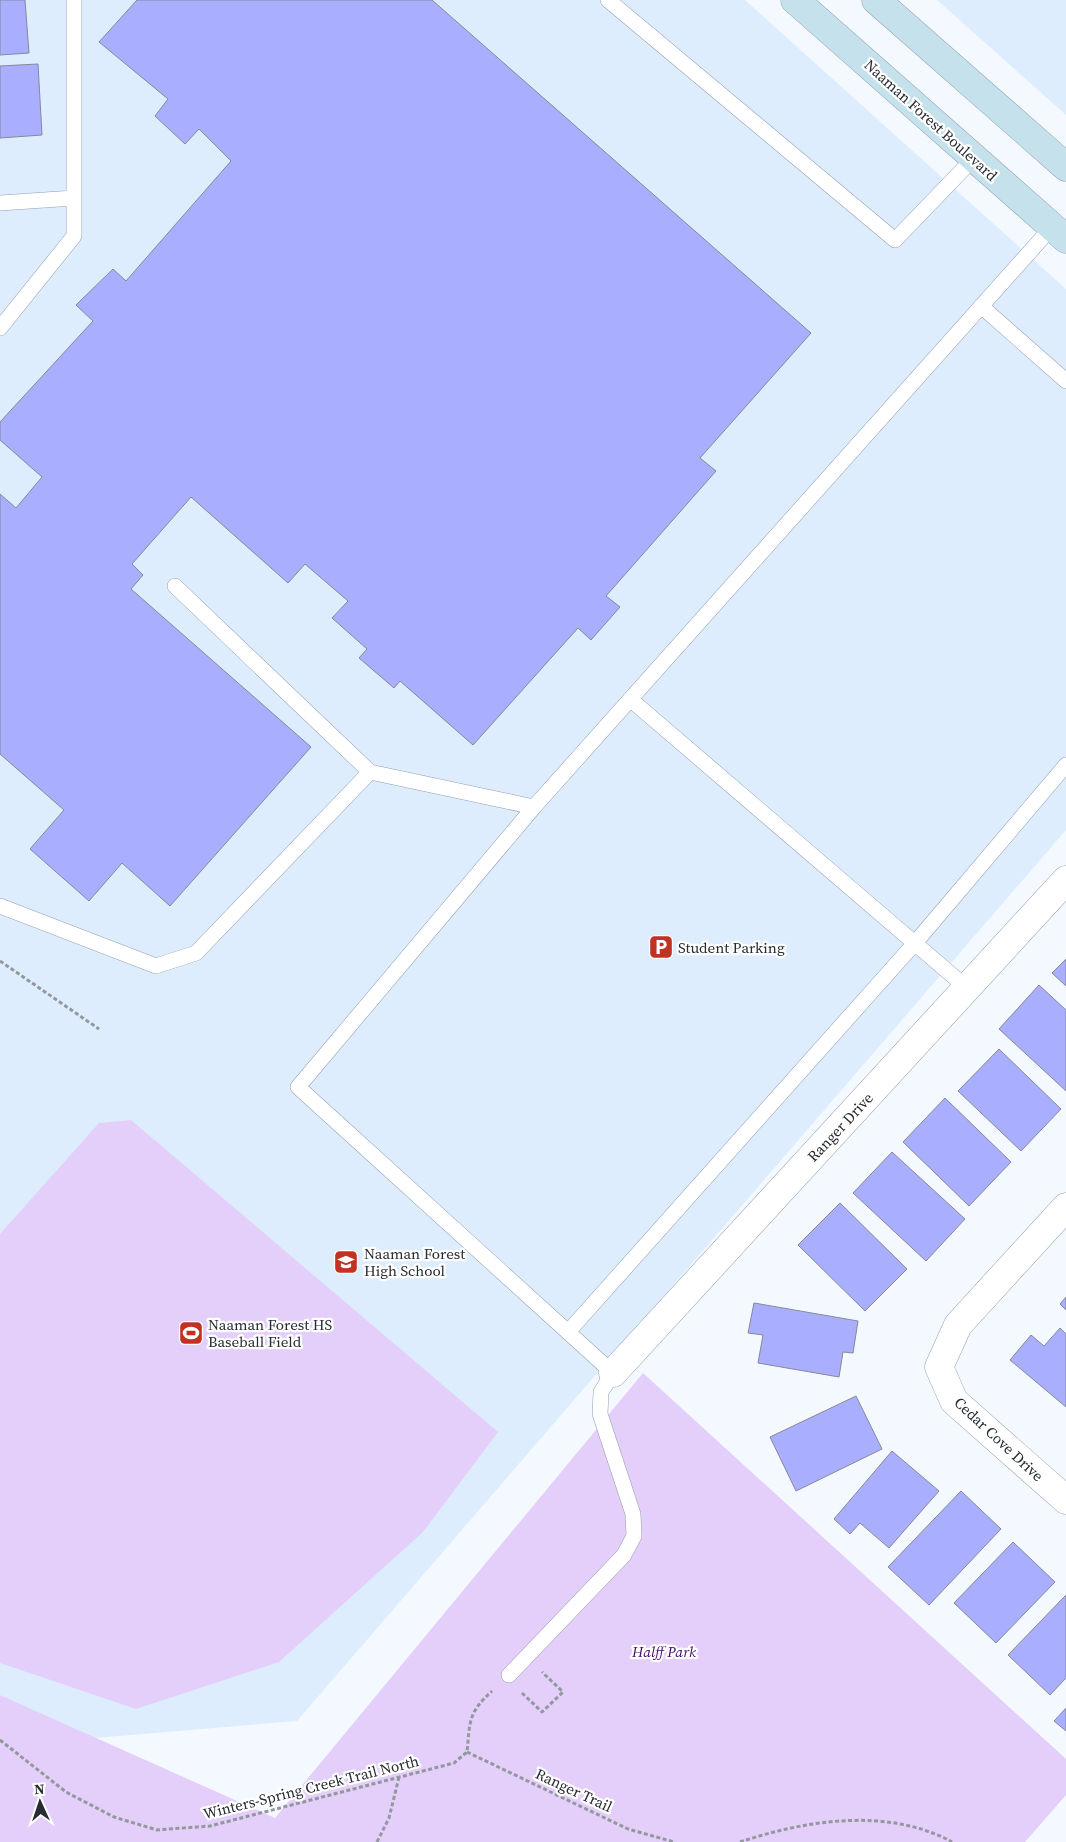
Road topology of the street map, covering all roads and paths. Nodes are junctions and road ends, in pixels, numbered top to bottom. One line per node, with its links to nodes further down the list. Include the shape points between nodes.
1 (74, 0): 7 (lane)
2 (608, 0): 5 (lane, via 895,240)
3 (796, 0): 5 (main road, Naaman Forest Boulevard)
4 (876, 0): 6 (main road)
5 (974, 158): 9 (main road, Naaman Forest Boulevard)
6 (1066, 167)
7 (74, 198): 8 (lane); 11 (lane, via 74,236)
8 (0, 203)
9 (1059, 233): 10 (lane)
10 (981, 306): 12 (lane); 14 (lane)
11 (0, 328)
12 (1066, 381)
13 (175, 586): 16 (lane)
14 (630, 699): 17 (lane); 20 (lane)
15 (1066, 765): 20 (lane)
16 (370, 772): 17 (lane); 19 (lane, via 196,953 156,966)
17 (534, 807): 25 (lane, via 298,1087)
18 (1066, 880): 22 (street, Ranger Drive)
19 (0, 906)
20 (915, 943): 22 (lane); 25 (lane)
21 (0, 961): 23 (path)
22 (967, 988): 26 (street, Ranger Drive)
23 (99, 1029)
24 (1066, 1207): 27 (street, Cedar Cove Drive, via 958,1325 939,1367 954,1401)
25 (568, 1332): 26 (lane)
26 (613, 1373): 29 (lane, via 601,1392 600,1414 633,1514 634,1536 624,1555)
27 (1066, 1500)
28 (540, 1670): 29 (path, via 563,1692 542,1712)
29 (508, 1676): 31 (path, via 475,1708 470,1720)
30 (0, 1740): 32 (path, Winters-Spring Creek Trail North, via 66,1792 114,1817 157,1830 210,1826)
31 (467, 1752): 32 (path, Winters-Spring Creek Trail North, via 454,1762); 34 (path, Ranger Trail, via 628,1829)
32 (399, 1777): 33 (path, via 390,1818)
33 (377, 1842)
34 (674, 1842)
35 (740, 1842): 36 (path, via 770,1832 854,1818 930,1830)
36 (952, 1842)

